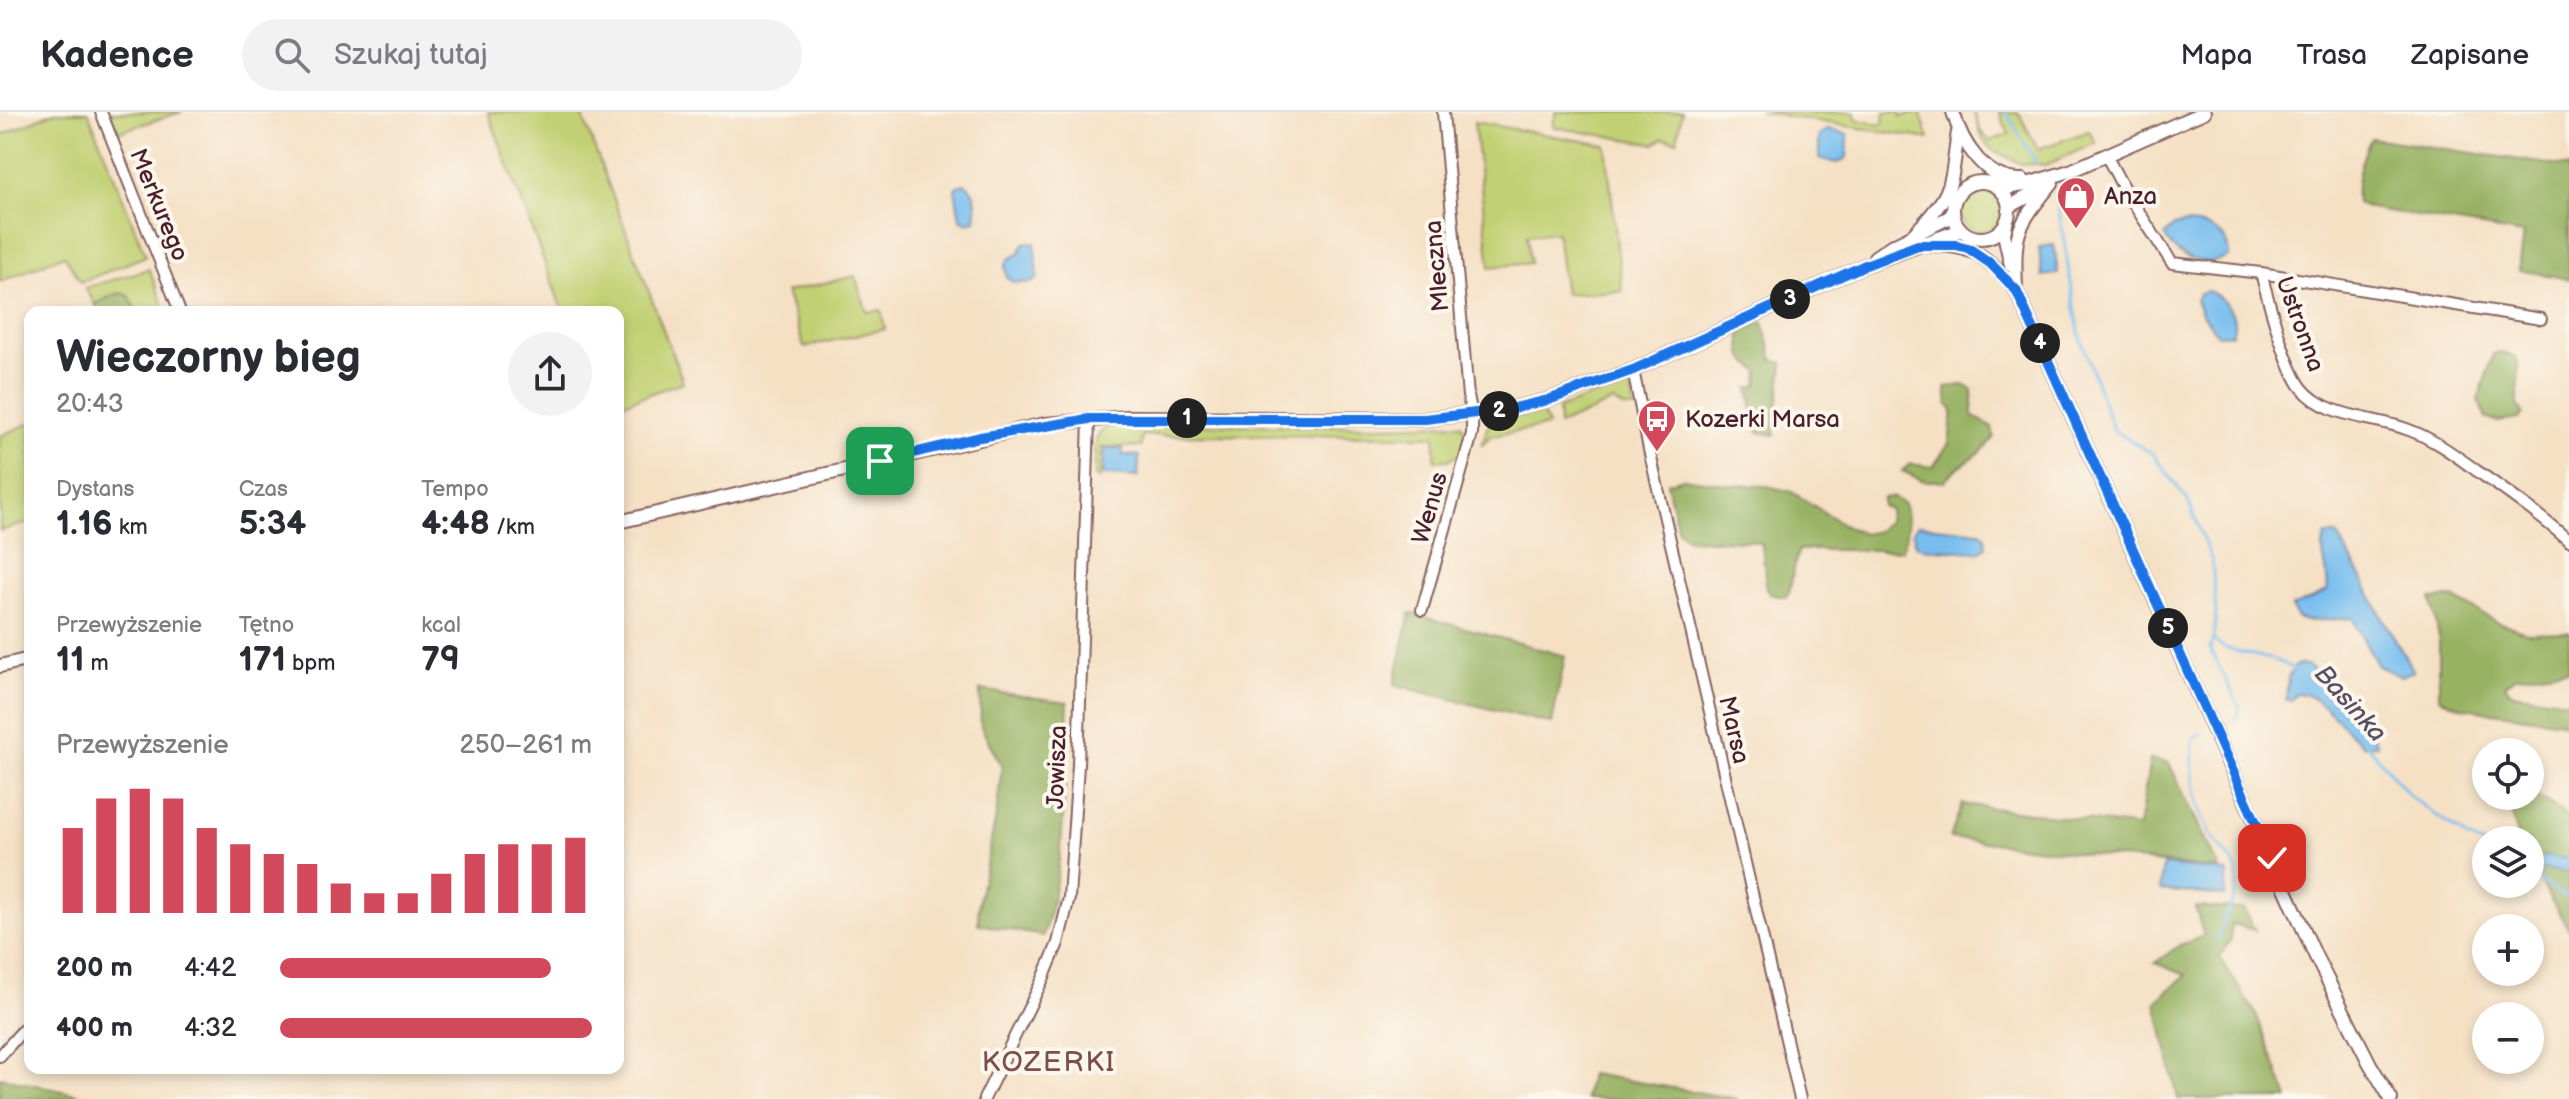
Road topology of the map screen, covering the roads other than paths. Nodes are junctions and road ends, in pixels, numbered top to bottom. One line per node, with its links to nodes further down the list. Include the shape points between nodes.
1 (101, 112): 20 (street, Merkurego)
2 (1443, 112): 23 (street, Mleczna)
3 (1953, 112): 5 (main road)
4 (2204, 112): 8 (main road)
5 (1958, 132): 6 (main road); 7 (main road)
6 (1970, 145): 9 (main road, via 1982,164 2003,178); 10 (main road, via 1980,178)
7 (1956, 148): 11 (main road, via 1963,168); 17 (main road, via 1947,195)
8 (2106, 155): 9 (main road); 18 (street, Ustronna, via 2172,263)
9 (2051, 180): 10 (main road); 12 (main road); 19 (main road, via 2022,221)
10 (1994, 186): 11 (main road, via 1975,183); 12 (main road)
11 (1962, 189): 13 (main road)
12 (2009, 207): 14 (main road)
13 (1953, 213): 15 (main road); 17 (main road)
14 (2006, 224): 16 (main road, via 1995,235); 19 (main road)
15 (1961, 230): 16 (main road); 17 (main road)
16 (1980, 239): 19 (main road)
17 (1916, 240): 19 (main road, via 1968,248); 22 (main road, via 1891,246 1863,266)
18 (2261, 273): 21 (street); 26 (street, Ustronna, via 2304,390 2322,404 2410,430 2448,450)
19 (2013, 284): 34 (main road, via 2316,957)
20 (178, 306)
21 (2541, 319)
22 (1633, 370): 23 (main road, via 1548,400); 33 (street, Marsa)
23 (1472, 415): 24 (main road, via 1386,420); 27 (street, Wenus, via 1472,434)
24 (1089, 419): 25 (main road, via 980,437); 32 (street, Jowisza, via 1069,898 1043,979)
25 (624, 521)
26 (2569, 541)
27 (1422, 610)
28 (24, 660): 29 (main road)
29 (0, 666)
30 (24, 1029): 31 (street)
31 (0, 1056)
32 (984, 1099)
33 (1800, 1099)
34 (2391, 1099)

